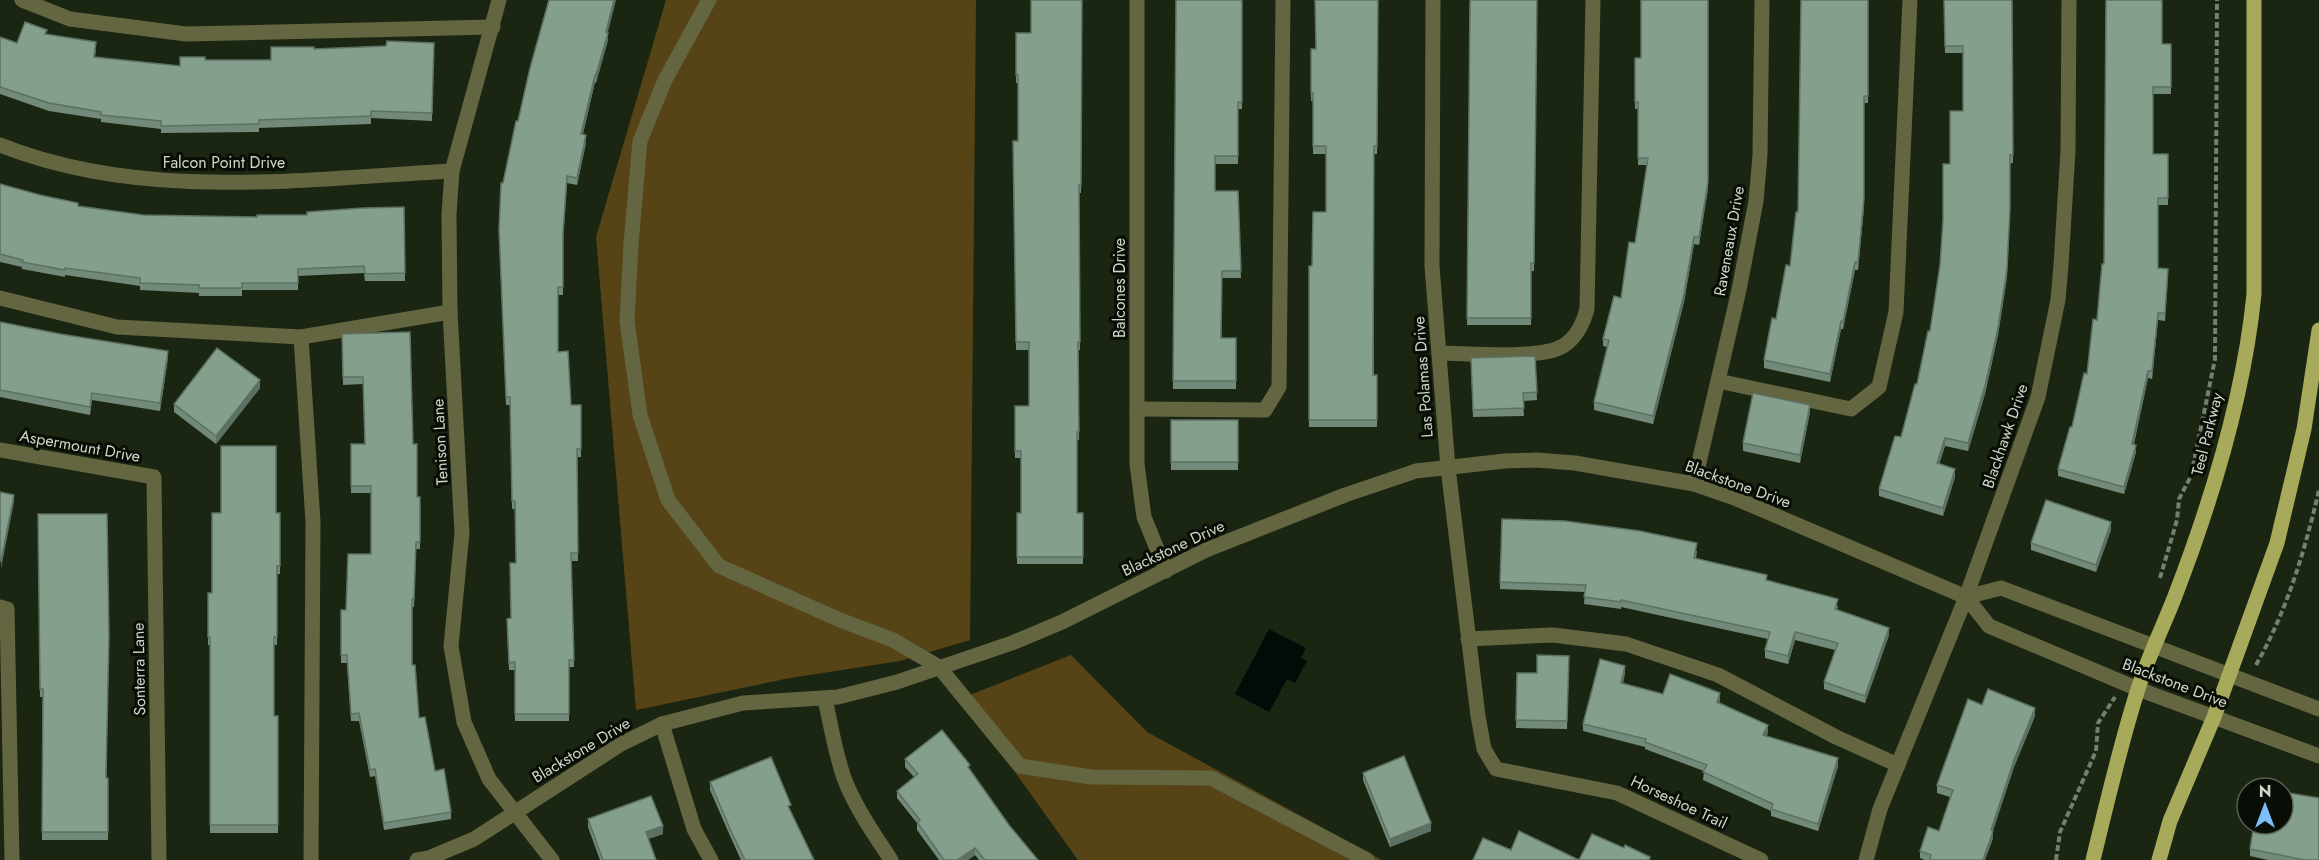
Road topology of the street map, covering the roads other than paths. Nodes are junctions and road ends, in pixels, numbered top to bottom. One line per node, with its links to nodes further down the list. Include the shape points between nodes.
1 (22, 0): 12 (street, via 70,19 186,34)
2 (499, 0): 12 (street, Tenison Lane)
3 (709, 0): 31 (street, via 665,80 640,141 631,244 627,321 640,415 668,500 719,566 892,640)
4 (1137, 0): 21 (street, Balcones Drive)
5 (1283, 0): 21 (street, via 1280,387 1265,410)
6 (1433, 0): 19 (street, Las Polamas Drive, via 1432,266)
7 (1593, 0): 19 (street, via 1587,309 1581,329 1563,346 1541,353)
8 (1762, 0): 20 (street, Raveneaux Drive, via 1756,201)
9 (1910, 0): 20 (street, via 1896,312 1879,387 1851,409)
10 (2069, 0): 27 (street, Blackhawk Drive, via 2068,152 2058,300 2038,397)
11 (2254, 0): 30 (main road, Teel Parkway, via 2254,294 2250,333 2211,491)
12 (493, 27): 14 (street, Tenison Lane)
13 (0, 145): 14 (street, Falcon Point Drive, via 91,172 164,180 242,182)
14 (452, 171): 16 (street, Tenison Lane, via 448,214)
15 (0, 298): 18 (street, via 117,327)
16 (450, 312): 18 (street); 41 (street, Tenison Lane, via 462,533 451,646 464,722 489,779)
17 (2319, 330): 32 (main road, via 2304,429 2277,543)
18 (301, 337): 44 (street, via 313,522)
19 (1439, 353): 23 (street, Las Polamas Drive)
20 (1718, 381): 25 (street, Raveneaux Drive)
21 (1137, 409): 26 (street, Balcones Drive, via 1137,464 1143,517)
22 (0, 450): 24 (street, Aspermount Drive)
23 (1448, 468): 25 (street, Blackstone Drive, via 1505,461 1575,463); 26 (street, Blackstone Drive, via 1416,471 1345,495 1206,550); 29 (street, Las Polamas Drive)
24 (154, 477): 43 (street, Sonterra Lane)
25 (1694, 484): 27 (street, Blackstone Drive)
26 (1166, 571): 31 (street, Blackstone Drive, via 1062,622)
27 (1966, 597): 30 (street, Blackstone Drive, via 2001,588); 33 (street, Blackstone Drive, via 1989,626); 40 (street, Blackhawk Drive)
28 (0, 607): 42 (street, via 7,609)
29 (1468, 639): 38 (street, Las Polamas Drive); 40 (street, via 1553,635 1626,644 1718,675)
30 (2153, 647): 32 (street, Blackstone Drive); 33 (main road, Teel Parkway)
31 (939, 668): 34 (street, Blackstone Drive); 49 (street, via 1020,766 1091,777 1211,778)
32 (2228, 675): 35 (street, Blackstone Drive); 36 (main road)
33 (2138, 689): 36 (street, Blackstone Drive); 52 (main road, Teel Parkway)
34 (825, 699): 37 (street, Blackstone Drive, via 743,703); 48 (street, via 845,779)
35 (2319, 709)
36 (2214, 717): 39 (street, Blackstone Drive); 53 (main road, via 2170,821)
37 (662, 724): 41 (street, Blackstone Drive, via 621,744); 47 (street, via 694,829)
38 (1484, 749): 50 (street, Horseshoe Trail, via 1496,769 1617,793)
39 (2319, 756)
40 (1898, 765): 51 (street, Blackhawk Drive, via 1880,809)
41 (517, 813): 45 (street, Blackstone Drive, via 474,839); 46 (street, Tenison Lane)
42 (12, 860)
43 (159, 860)
44 (311, 860)
45 (417, 860)
46 (552, 860)
47 (711, 860)
48 (891, 860)
49 (1367, 860)
50 (1761, 860)
51 (1866, 860)
52 (2093, 860)
53 (2159, 860)

